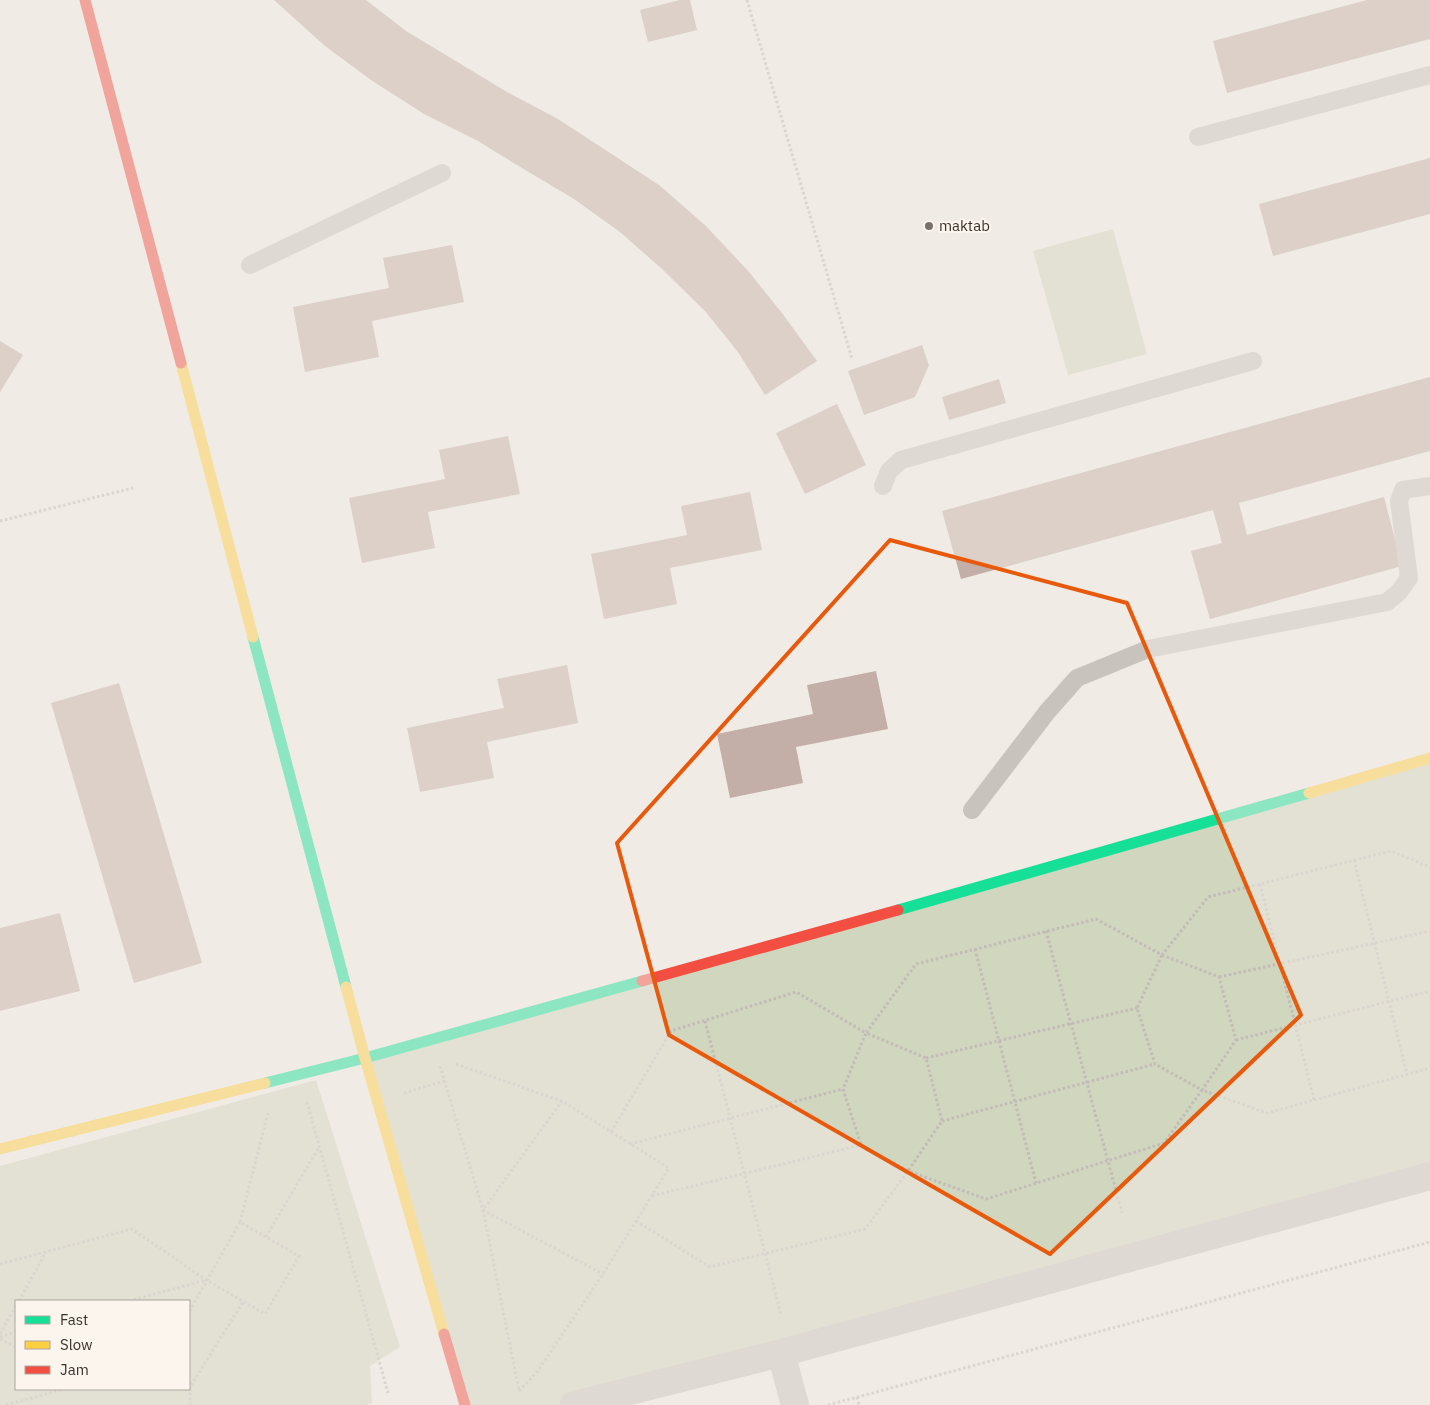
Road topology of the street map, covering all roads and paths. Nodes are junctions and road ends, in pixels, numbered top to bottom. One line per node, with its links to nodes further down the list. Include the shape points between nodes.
1 (85, 0): 34 (street)
2 (747, 0): 7 (path)
3 (1430, 75): 4 (lane)
4 (1198, 137)
5 (442, 174): 6 (lane)
6 (250, 266)
7 (852, 359)
8 (1254, 361): 9 (lane, via 902,460 889,471)
9 (883, 486)
10 (1430, 486): 14 (lane, via 1403,490 1399,501 1409,578 1400,592 1387,602 1148,649 1077,678)
11 (133, 488): 12 (path)
12 (0, 521)
13 (1430, 758): 34 (street)
14 (972, 810)
15 (1354, 860): 16 (path, via 1391,851); 17 (path); 20 (path)
16 (1430, 867)
17 (1260, 884): 22 (path, via 1208,897); 23 (path)
18 (1046, 931): 21 (path); 22 (path, via 1096,918); 29 (path)
19 (1430, 931): 20 (path)
20 (1375, 943): 23 (path); 26 (path)
21 (975, 949): 31 (path, via 916,964); 33 (path)
22 (1162, 955): 24 (path); 27 (path)
23 (1281, 964): 24 (path); 30 (path)
24 (1219, 977): 32 (path)
25 (1430, 991): 26 (path)
26 (1389, 1001): 30 (path); 40 (path)
27 (1136, 1008): 29 (path); 37 (path)
28 (705, 1021): 31 (path, via 796,992); 51 (path); 53 (path, via 671,1031)
29 (1071, 1024): 33 (path); 42 (path)
30 (1296, 1025): 32 (path); 47 (path)
31 (866, 1033): 35 (path); 43 (path)
32 (1236, 1040): 44 (path)
33 (998, 1041): 35 (path); 49 (path)
34 (365, 1058): 57 (street); 90 (street)
35 (926, 1058): 52 (path)
36 (455, 1063): 48 (path)
37 (1155, 1064): 42 (path); 44 (path)
38 (440, 1065): 41 (path)
39 (1430, 1068): 40 (path)
40 (1407, 1074): 47 (path)
41 (444, 1081): 45 (path); 64 (path)
42 (1087, 1082): 49 (path); 58 (path)
43 (843, 1089): 51 (path); 55 (path)
44 (1202, 1090): 47 (path, via 1267,1113); 58 (path, via 1164,1143)
45 (404, 1093)
46 (305, 1095): 56 (path)
47 (1314, 1100)
48 (562, 1101): 53 (path); 64 (path)
49 (1014, 1101): 52 (path); 62 (path)
50 (269, 1108): 67 (path)
51 (730, 1118): 54 (path); 60 (path)
52 (942, 1121): 59 (path)
53 (611, 1132): 54 (path)
54 (630, 1144): 63 (path, via 668,1168)
55 (861, 1144): 59 (path); 60 (path)
56 (319, 1147): 68 (path); 86 (path)
57 (0, 1149)
58 (1108, 1161): 62 (path); 65 (path)
59 (908, 1171): 62 (path, via 986,1199); 71 (path, via 865,1229)
60 (745, 1173): 63 (path); 71 (path)
61 (1430, 1176): 84 (street)
62 (1036, 1183)
63 (651, 1196): 66 (path)
64 (484, 1210): 73 (path); 73 (path, via 519,1391 537,1372)
65 (1122, 1213)
66 (636, 1220): 71 (path, via 710,1267); 73 (path)
67 (240, 1222): 68 (path); 74 (path)
68 (266, 1236): 77 (path, via 299,1256 265,1314)
69 (1430, 1242): 87 (path)
70 (46, 1252): 72 (path); 74 (path, via 132,1229); 75 (path)
71 (765, 1253): 80 (path)
72 (0, 1264)
73 (603, 1274)
74 (206, 1280): 76 (path); 77 (path); 79 (path)
75 (19, 1300)
76 (133, 1300)
77 (243, 1302): 89 (path, via 190,1387)
78 (15, 1307): 82 (path)
79 (190, 1310)
80 (782, 1315)
81 (15, 1332): 82 (path)
82 (0, 1336): 83 (path)
83 (15, 1346)
84 (781, 1353): 91 (street); 92 (street)
85 (60, 1390): 88 (path)
86 (388, 1393)
87 (857, 1398): 93 (path); 94 (path)
88 (6, 1405)
89 (190, 1405)
90 (465, 1405)
91 (574, 1405)
92 (795, 1405)
93 (828, 1405)
94 (859, 1405)

